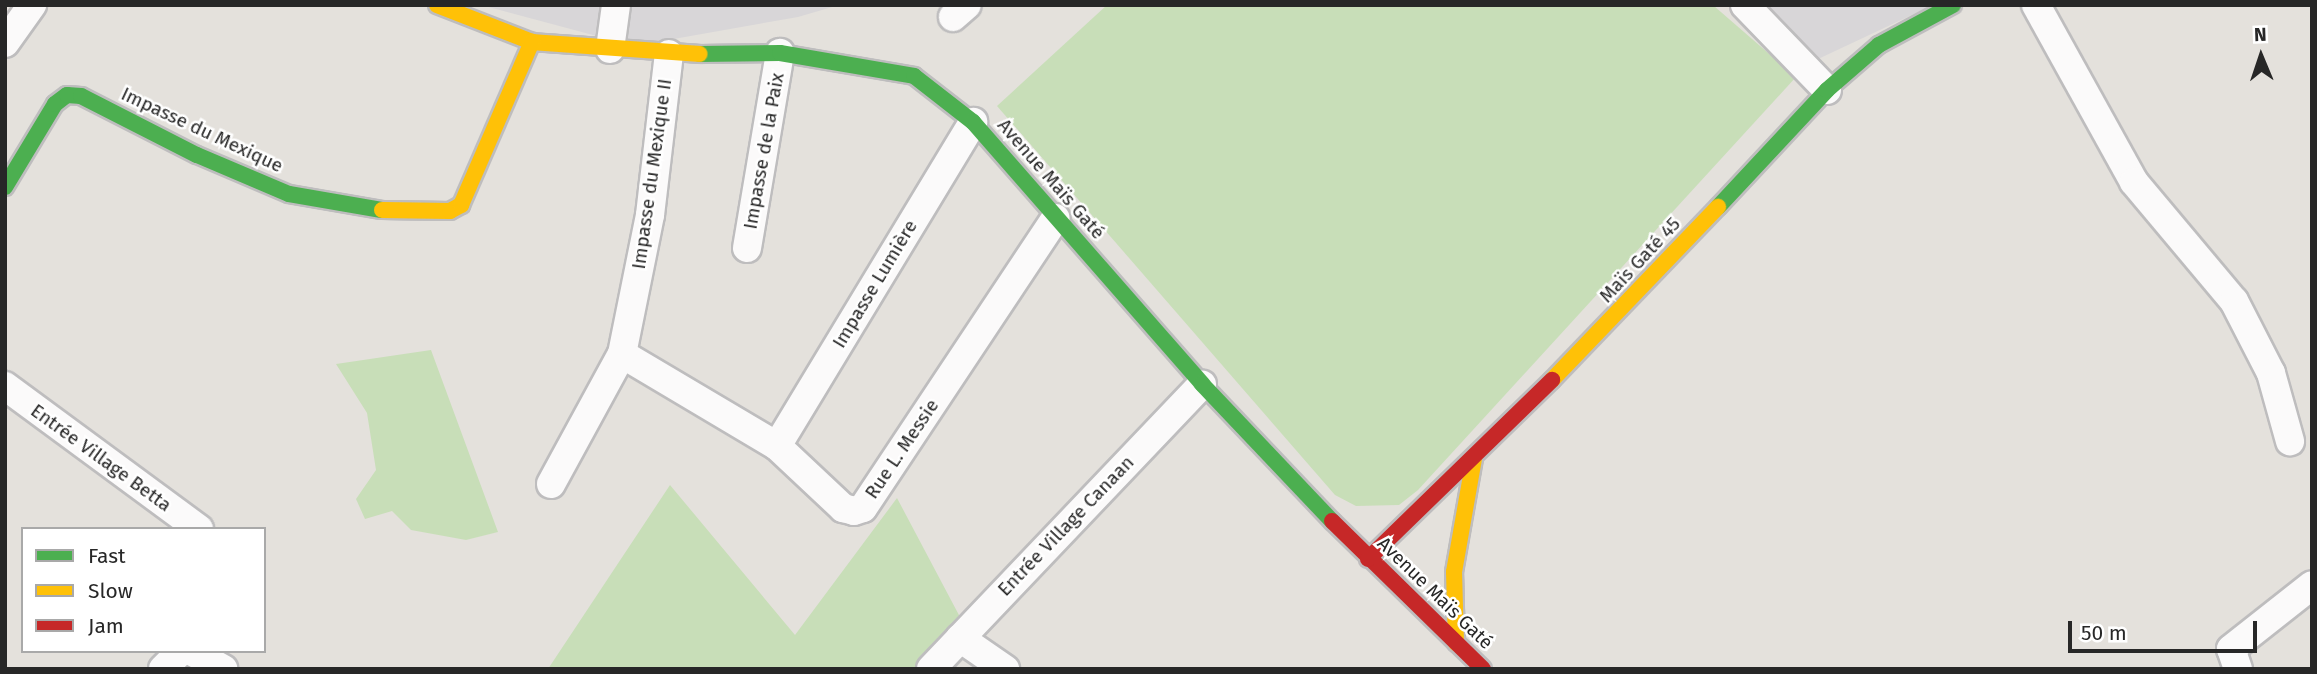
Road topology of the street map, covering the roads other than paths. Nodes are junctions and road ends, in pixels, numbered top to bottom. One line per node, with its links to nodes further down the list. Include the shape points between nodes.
1 (32, 5): 8 (street)
2 (438, 5): 7 (street, Avenue Maïs Gaté)
3 (616, 5): 9 (street)
4 (1745, 5): 12 (street)
5 (1953, 5): 12 (street, Maïs Gaté 45, via 1879,45)
6 (2036, 5): 20 (street, via 2134,182 2234,301 2271,373)
7 (532, 42): 9 (street, Avenue Maïs Gaté); 14 (street, Impasse du Mexique, via 461,205 450,211 373,210 289,194 197,155 82,96 67,95 55,104)
8 (5, 43)
9 (610, 49): 11 (street, Avenue Maïs Gaté)
10 (780, 53): 11 (street, Avenue Maïs Gaté); 13 (street, Avenue Maïs Gaté, via 914,76); 16 (street, Impasse de la Paix)
11 (669, 54): 17 (street, Impasse du Mexique II, via 650,215)
12 (1827, 90): 22 (street, Maïs Gaté 45, via 1604,329)
13 (973, 122): 15 (street, Avenue Maïs Gaté); 21 (street, Impasse Lumière)
14 (5, 187)
15 (1056, 218): 18 (street, Avenue Maïs Gaté); 21 (street, Rue L. Messie, via 863,508 843,508)
16 (747, 248)
17 (622, 354): 21 (street, Rue L. Messie); 23 (street, Impasse du Mexique II)
18 (1202, 384): 25 (street, Avenue Maïs Gaté); 27 (street, Entrée Village Canaan)
19 (5, 386): 24 (street, Entrée Village Betta)
20 (2290, 440)
21 (777, 446)
22 (1474, 459): 25 (street, Maïs Gaté 45); 28 (street, via 1454,572)
23 (551, 484)
24 (196, 527)
25 (1368, 559): 28 (street, Avenue Maïs Gaté)
26 (2312, 585): 36 (street, via 2231,649)
27 (960, 638): 33 (street, Entrée Village Canaan); 34 (street)
28 (1456, 643): 35 (street, Avenue Maïs Gaté)
29 (179, 653): 31 (street)
30 (195, 653): 32 (street)
31 (163, 669)
32 (223, 669)
33 (931, 669)
34 (1005, 669)
35 (1483, 669)
36 (2238, 669)

